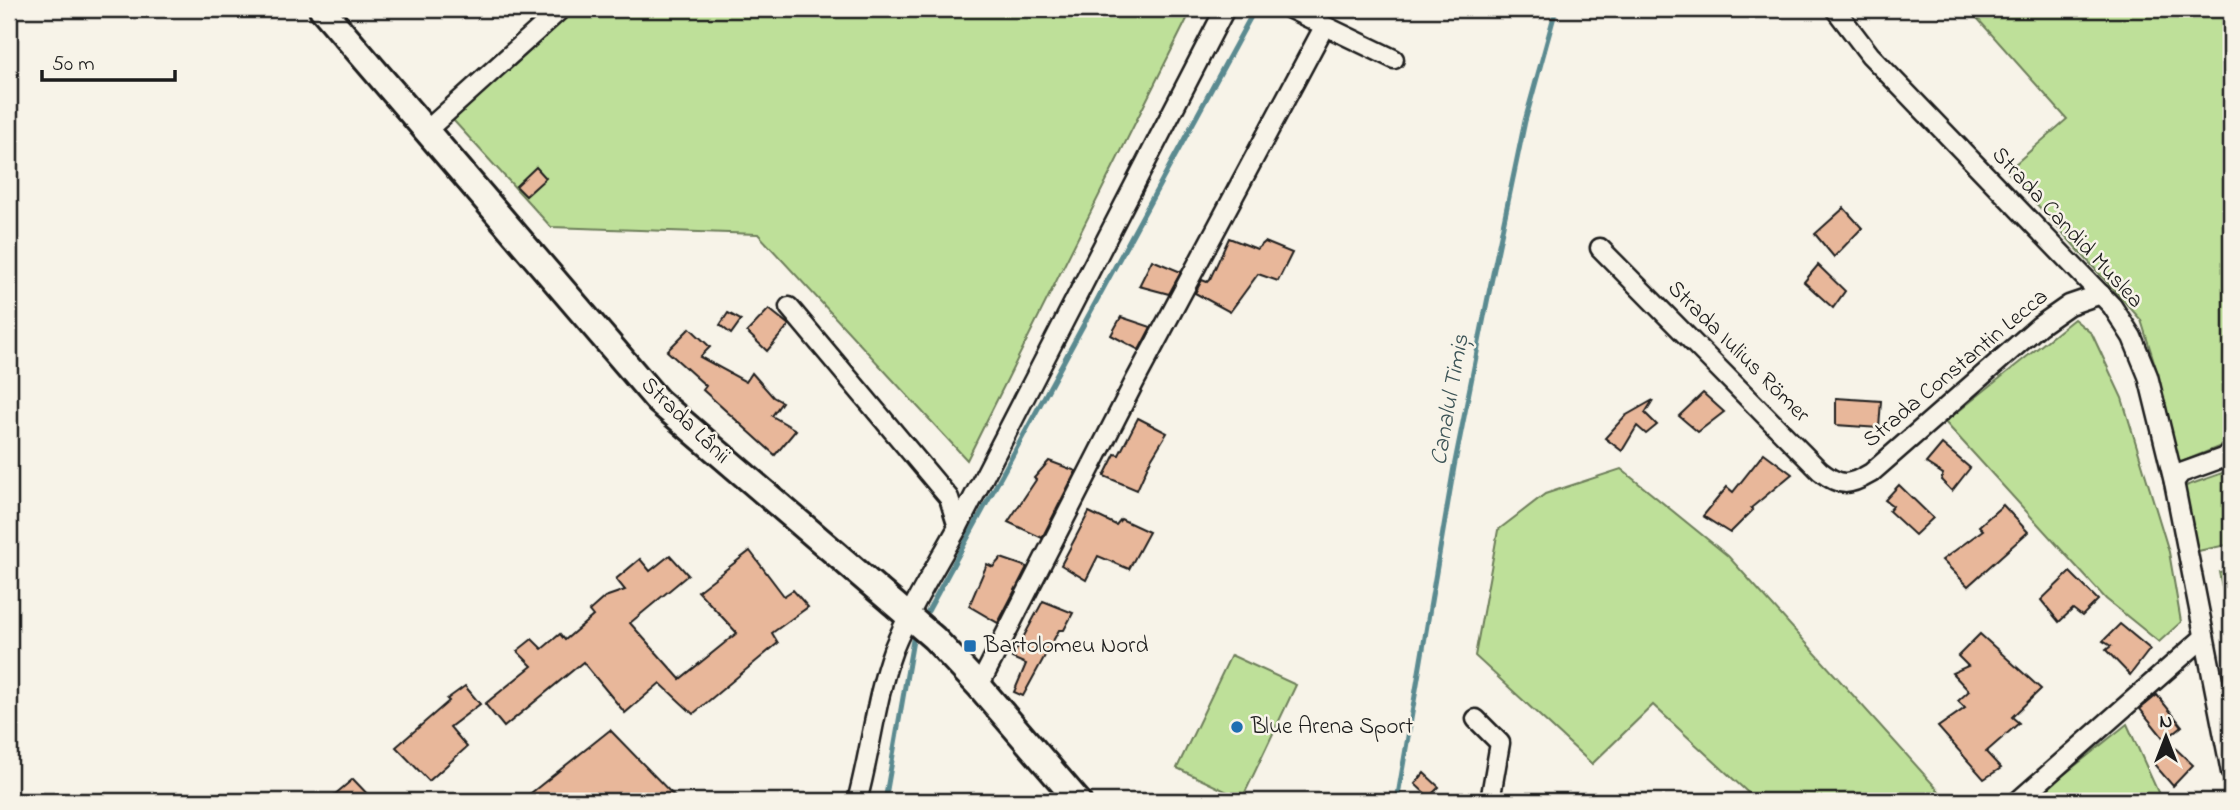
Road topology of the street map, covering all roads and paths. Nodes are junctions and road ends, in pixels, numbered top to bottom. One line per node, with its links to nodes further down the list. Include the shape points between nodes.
1 (322, 9): 8 (main road, Strada Lânii)
2 (561, 9): 8 (street)
3 (1225, 9): 15 (street)
4 (1290, 9): 6 (street)
5 (1835, 9): 10 (street, Strada Candid Muslea, via 1870,55)
6 (1324, 27): 7 (street); 18 (street)
7 (1394, 59)
8 (426, 131): 16 (main road, Strada Lânii, via 658,401)
9 (1600, 248): 14 (street, Strada Iulius Römer, via 1820,471)
10 (2101, 294): 13 (street, Strada Candid Muslea, via 2132,337 2148,376); 14 (street, Strada Constantin Lecca, via 2055,314 1871,473)
11 (789, 307): 15 (street, via 949,498)
12 (2231, 455): 13 (street, via 2180,473)
13 (2174, 482): 17 (street, Strada Candid Muslea)
14 (1844, 484)
15 (958, 527): 16 (street)
16 (910, 616): 18 (main road, Strada Lânii); 21 (street, via 880,691)
17 (2203, 638): 20 (street, Strada Candid Muslea); 24 (street)
18 (979, 686): 22 (main road, Strada Lânii)
19 (1476, 719): 23 (street, via 1500,743)
20 (2231, 772)
21 (857, 801)
22 (1078, 801)
23 (1490, 801)
24 (2018, 801)

